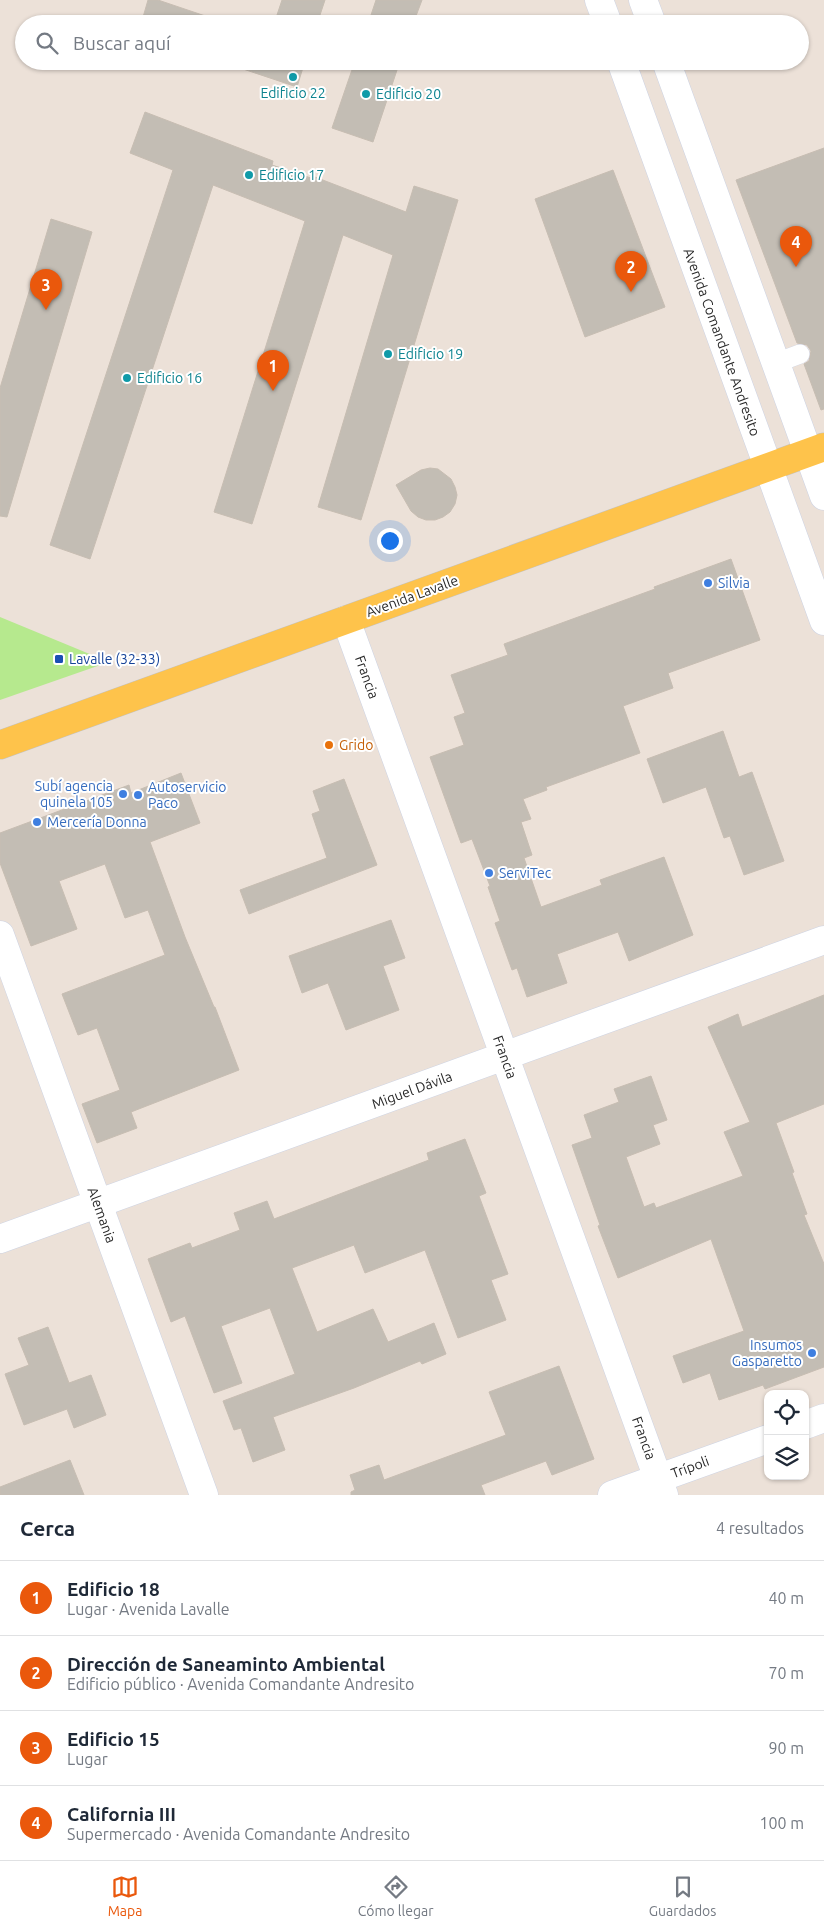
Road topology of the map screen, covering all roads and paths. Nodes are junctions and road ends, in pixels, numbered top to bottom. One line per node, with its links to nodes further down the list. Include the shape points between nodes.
1 (600, 0): 3 (street)
2 (643, 0): 4 (street)
3 (605, 15)
4 (649, 15)
5 (624, 70): 8 (street, Avenida Comandante Andresito)
6 (670, 70): 7 (street, via 788,359)
7 (816, 450): 8 (main road, Avenida Lavalle); 9 (street)
8 (767, 468): 10 (main road, Avenida Lavalle); 11 (street, Avenida Comandante Andresito)
9 (824, 496)
10 (346, 620): 12 (main road, Avenida Lavalle); 15 (street, Francia)
11 (824, 621)
12 (0, 745)
13 (0, 935): 16 (street, Alemania)
14 (824, 940): 15 (street, Miguel Dávila)
15 (505, 1056): 16 (street, Miguel Dávila); 21 (street, Francia)
16 (98, 1203): 17 (street, Miguel Dávila); 22 (street, Alemania)
17 (0, 1239)
18 (824, 1418): 19 (street)
19 (809, 1424)
20 (764, 1440): 21 (street, Trípoli)
21 (661, 1487): 23 (street, Trípoli)
22 (204, 1495)
23 (612, 1495)

